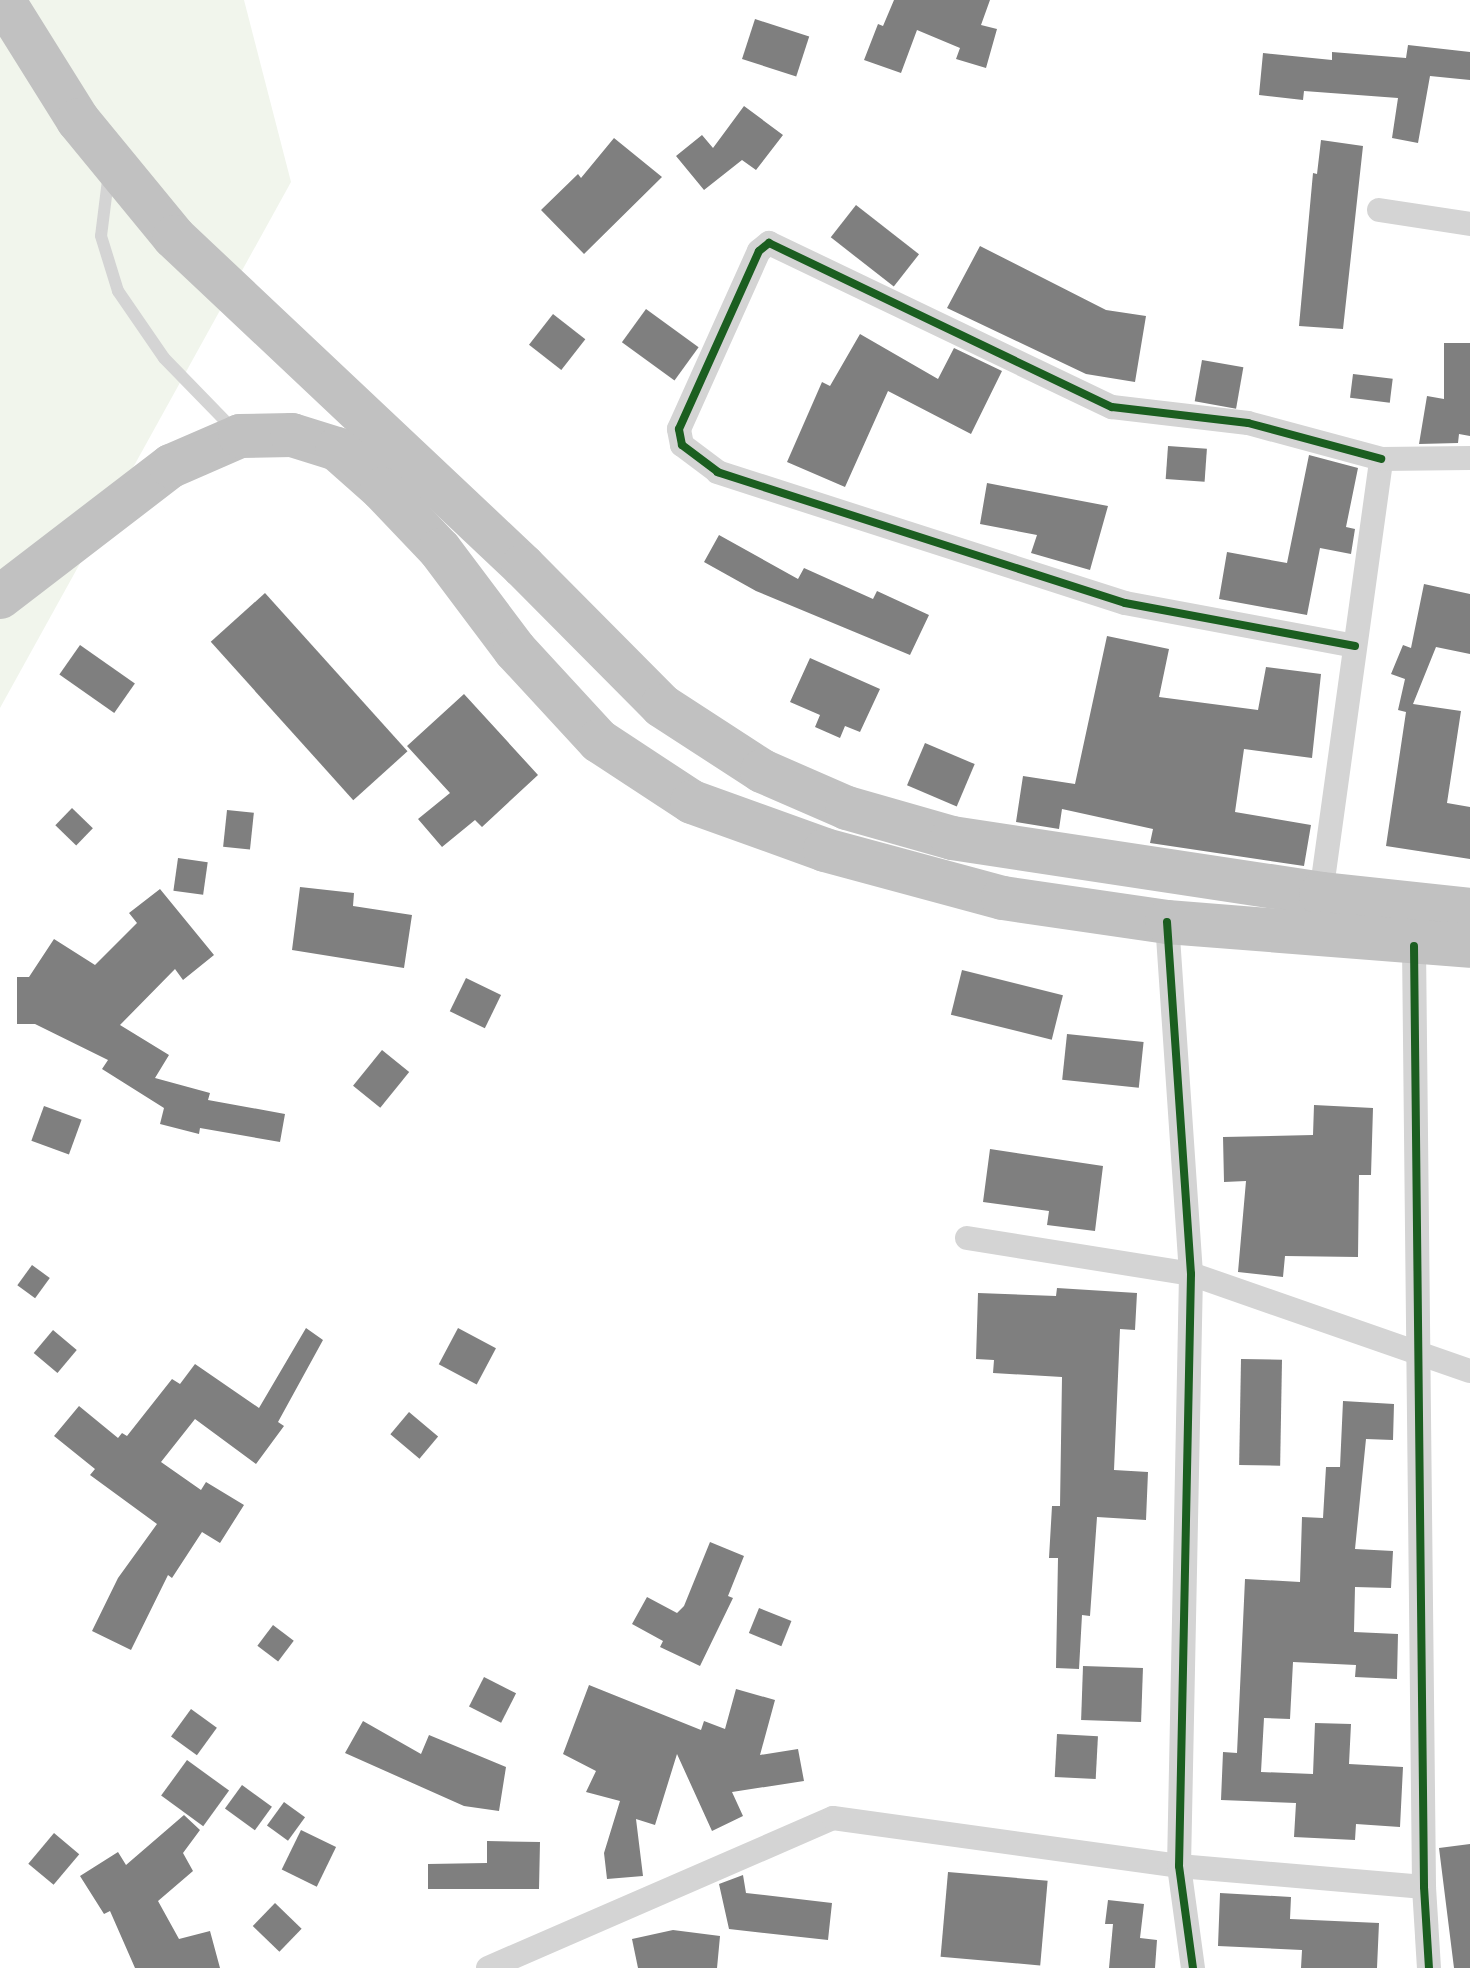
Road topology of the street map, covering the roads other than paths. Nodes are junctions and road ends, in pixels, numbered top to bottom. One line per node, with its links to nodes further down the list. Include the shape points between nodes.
1 (3, 0): 2 (highway, via 78,120)
2 (111, 160): 5 (lane, via 101,236 118,291 164,358); 10 (highway, via 174,237 523,566 662,706 762,771 847,808 952,838)
3 (1379, 210): 4 (street)
4 (1470, 224)
5 (240, 436): 8 (highway, via 171,466); 12 (highway, via 292,435 337,449 440,550 515,650 599,741 692,802 825,850 1003,898)
6 (1470, 458): 7 (street)
7 (1381, 459): 9 (street); 9 (street, via 1248,423 1112,407 769,243 759,251 679,429 682,445 718,472 1125,603)
8 (0, 597)
9 (1355, 646): 10 (street)
10 (1321, 894): 11 (highway)
11 (1470, 910)
12 (1167, 922): 13 (highway); 16 (street)
13 (1414, 946): 14 (highway); 17 (street)
14 (1470, 946)
15 (967, 1238): 16 (street)
16 (1191, 1274): 17 (street); 19 (street)
17 (1422, 1358): 18 (street); 20 (street)
18 (1470, 1371)
19 (1179, 1866): 20 (street); 21 (street, via 833,1818); 22 (street)
20 (1424, 1887): 23 (street)
21 (488, 1968)
22 (1193, 1968)
23 (1429, 1968)

